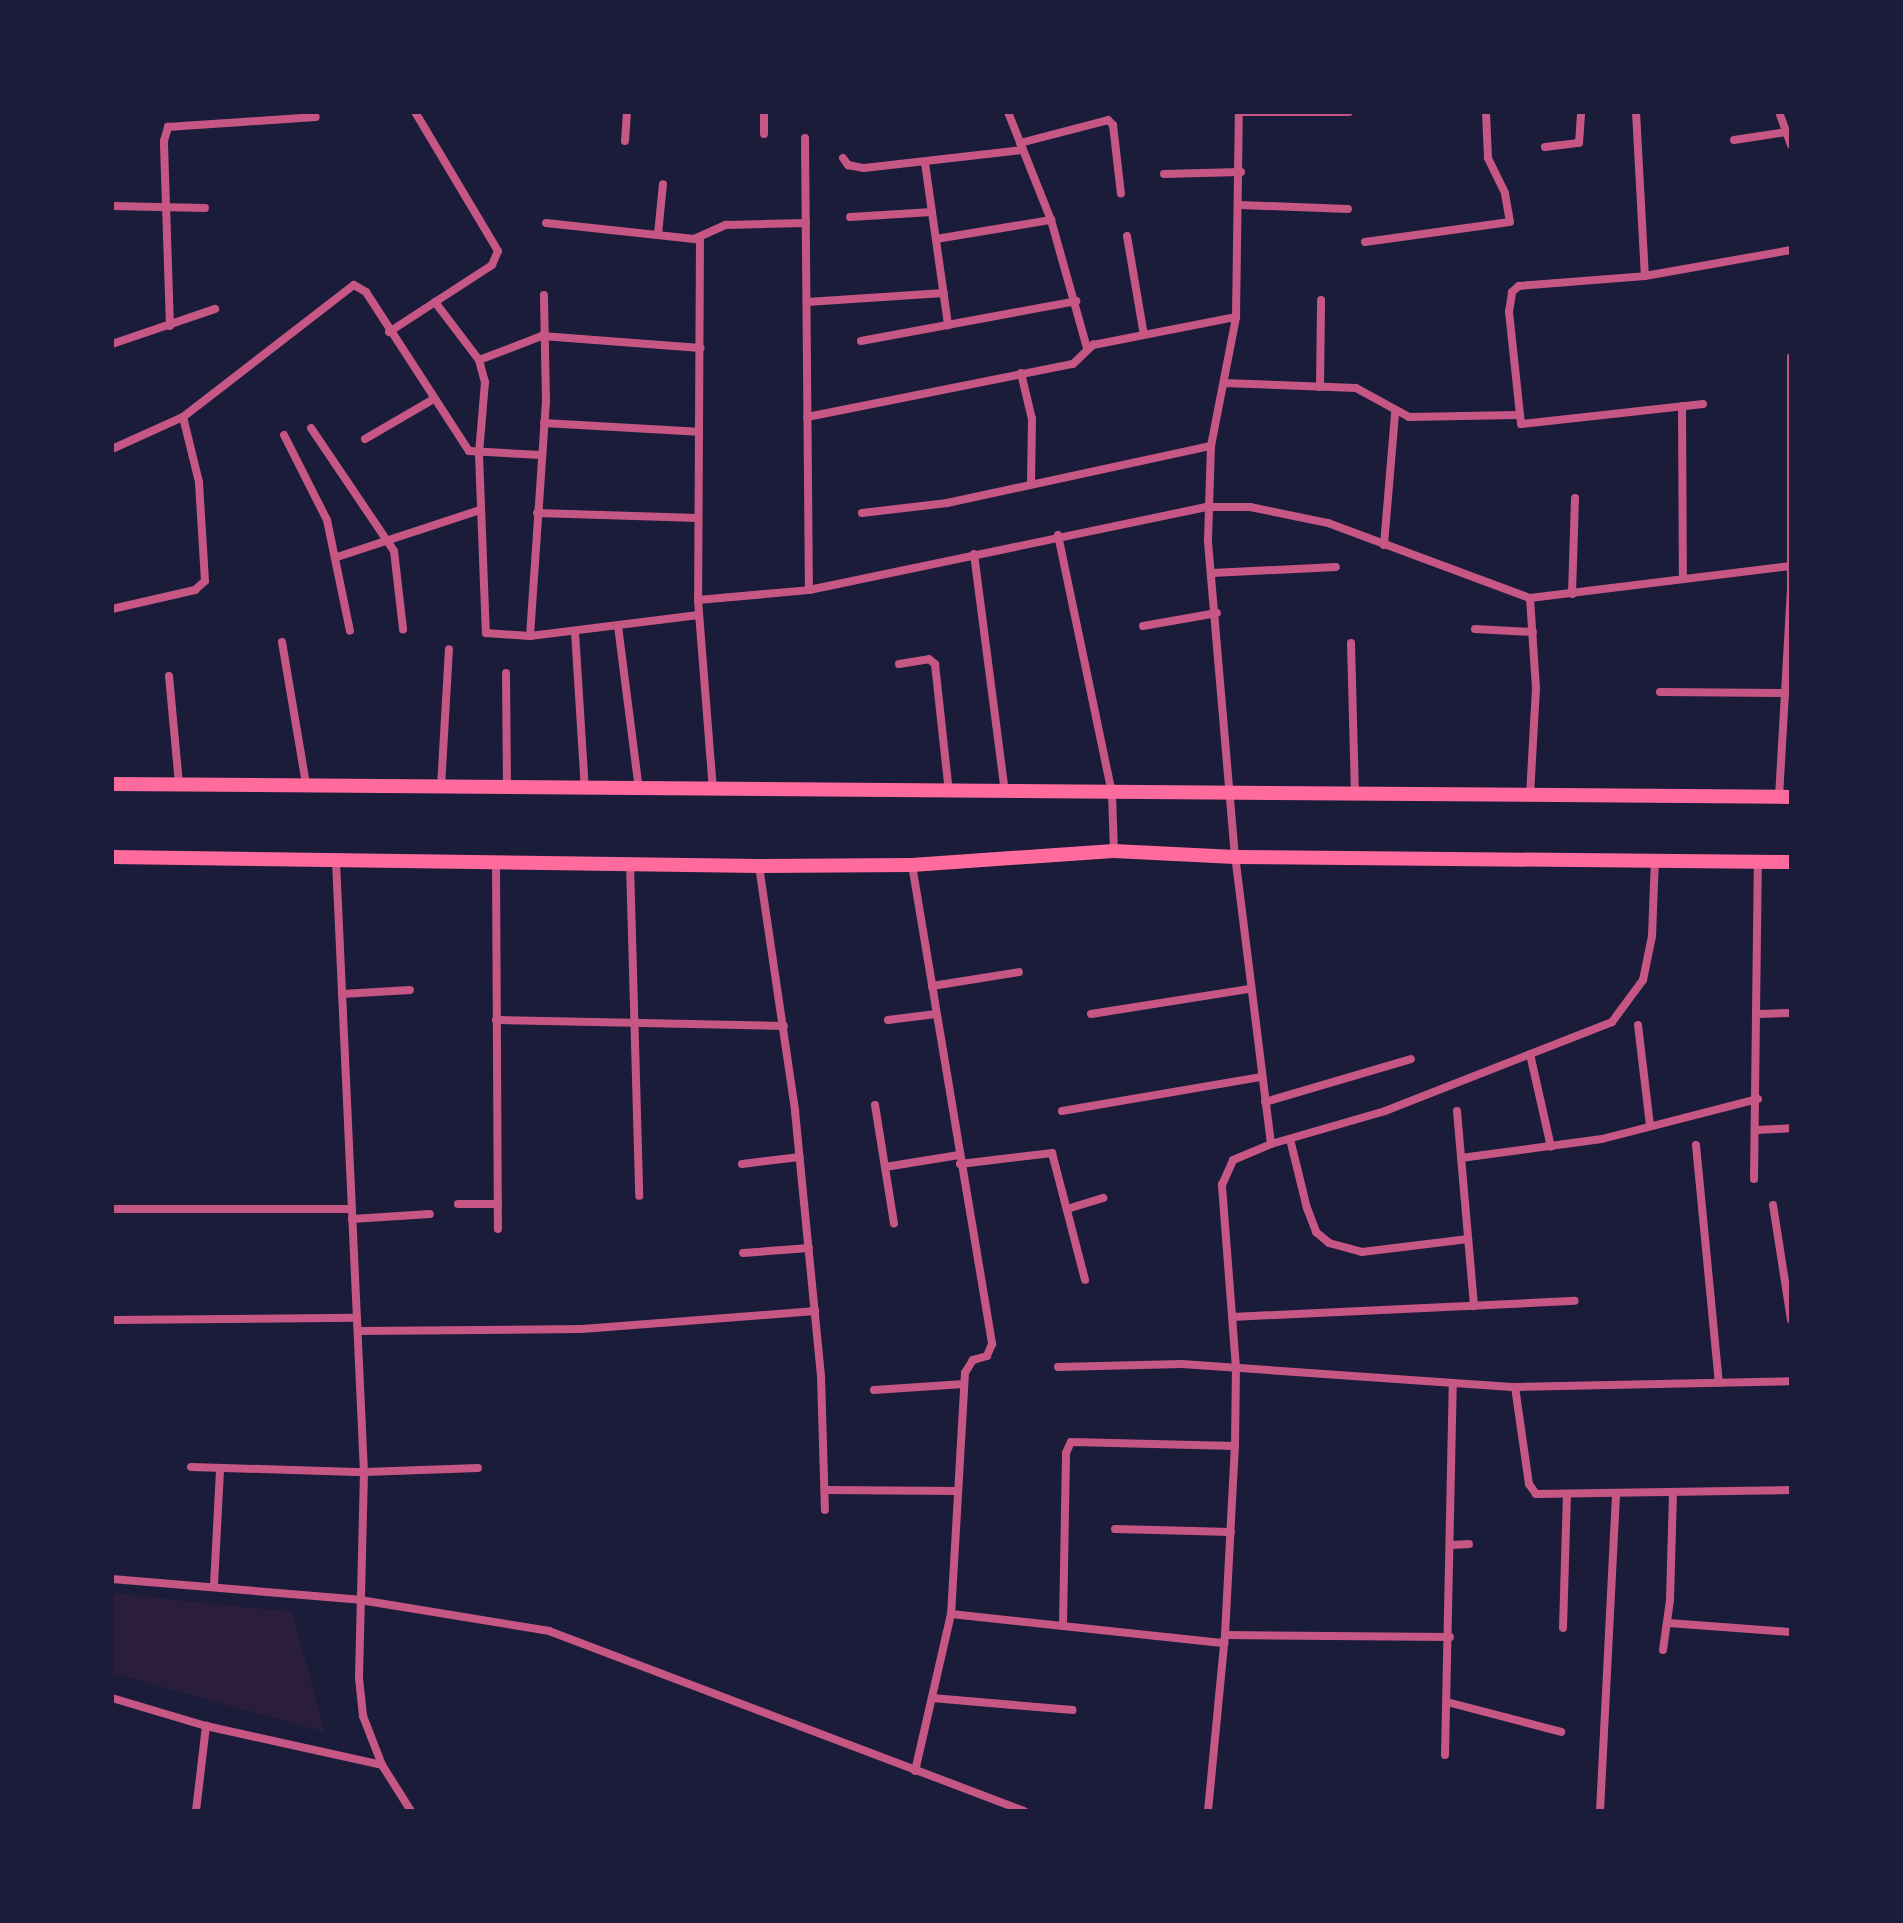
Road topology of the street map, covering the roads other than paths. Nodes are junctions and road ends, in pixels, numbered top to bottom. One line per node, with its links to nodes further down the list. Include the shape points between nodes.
1 (415, 112): 47 (street, via 498,251 492,265)
2 (627, 112): 16 (street)
3 (764, 112): 13 (street)
4 (1008, 112): 18 (street)
5 (1239, 112): 6 (street); 22 (street)
6 (1348, 112)
7 (1486, 112): 40 (street, via 1488,158 1505,193 1510,222)
8 (1581, 112): 19 (street, via 1579,143)
9 (1636, 112): 42 (street)
10 (1779, 112): 12 (street)
11 (316, 117): 28 (street, via 176,124 164,134)
12 (1786, 132): 15 (street); 17 (street)
13 (764, 134)
14 (805, 138): 35 (street)
15 (1734, 140)
16 (625, 141)
17 (1791, 145)
18 (1022, 147): 21 (street); 25 (street, via 1108,120 1113,125); 33 (street)
19 (1545, 147)
20 (843, 158): 21 (street, via 848,165 864,168)
21 (925, 163): 31 (street)
22 (1241, 172): 23 (street); 26 (street)
23 (1164, 174)
24 (663, 184): 36 (street)
25 (1121, 194)
26 (1240, 205): 30 (street); 50 (street)
27 (112, 206): 28 (street)
28 (165, 207): 29 (street); 52 (street)
29 (205, 208)
30 (1348, 209)
31 (932, 212): 32 (street); 39 (street)
32 (850, 217)
33 (1051, 220): 39 (street); 46 (street)
34 (546, 223): 36 (street)
35 (806, 223): 38 (street, via 726,225); 48 (street)
36 (658, 234): 38 (street)
37 (1127, 236): 54 (street)
38 (700, 237): 58 (street)
39 (936, 239): 43 (street)
40 (1365, 242)
41 (1791, 250): 42 (street)
42 (1645, 276): 70 (street, via 1519,286 1512,292)
43 (944, 293): 48 (street); 51 (street)
44 (544, 295): 55 (street)
45 (1321, 300): 64 (street)
46 (1076, 301): 51 (street); 59 (street)
47 (435, 302): 53 (street); 61 (street)
48 (807, 302): 72 (street)
49 (215, 309): 52 (street)
50 (1236, 317): 54 (street); 63 (street)
51 (948, 325): 56 (street)
52 (170, 326): 57 (street)
53 (389, 332): 66 (street); 71 (street, via 363,288 349,287)
54 (1144, 335): 59 (street)
55 (542, 336): 58 (street); 61 (street); 73 (street)
56 (861, 341)
57 (112, 344)
58 (701, 348): 75 (street)
59 (1087, 348): 62 (street, via 1073,364)
60 (1791, 357): 65 (street)
61 (479, 360): 80 (street, via 486,393)
62 (1021, 373): 72 (street); 83 (street, via 1032,419)
63 (1224, 383): 64 (street); 78 (street)
64 (1320, 387): 69 (street, via 1367,391)
65 (1790, 394): 82 (street)
66 (432, 400): 77 (street); 80 (street, via 460,443)
67 (1703, 404): 68 (street)
68 (1682, 406): 70 (street, via 1529,425 1521,424); 98 (street)
69 (1395, 413): 70 (street); 92 (street)
70 (1517, 415)
71 (183, 417): 79 (street); 104 (street, via 199,482 205,581 195,590)
72 (807, 417): 99 (street)
73 (544, 423): 75 (street); 81 (street)
74 (311, 428): 91 (street)
75 (698, 432): 89 (street)
76 (284, 435): 94 (street, via 327,520)
77 (365, 439)
78 (1211, 446): 83 (street); 85 (street)
79 (112, 449)
80 (479, 454): 81 (street); 86 (street)
81 (541, 455): 87 (street)
82 (1790, 465): 95 (street)
83 (1031, 482): 88 (street, via 947,503)
84 (1575, 498): 101 (street)
85 (1206, 507): 90 (street); 92 (street, via 1250,507 1328,523); 97 (street)
86 (480, 510): 91 (street); 114 (street, via 486,633)
87 (537, 513): 89 (street); 114 (street)
88 (862, 513)
89 (698, 518): 103 (street)
90 (1058, 535): 93 (street); 133 (street)
91 (388, 540): 94 (street); 109 (street, via 394,551)
92 (1384, 545): 102 (street)
93 (974, 554): 99 (street); 132 (street)
94 (337, 557): 111 (street)
95 (1789, 566): 98 (street); 100 (street)
96 (1336, 567): 97 (street)
97 (1212, 573): 105 (street)
98 (1683, 579): 101 (street)
99 (809, 590): 103 (street)
100 (1791, 590): 122 (street)
101 (1572, 594): 102 (street)
102 (1530, 598): 113 (street)
103 (698, 600): 106 (street)
104 (112, 609)
105 (1217, 613): 108 (street); 134 (street)
106 (699, 615): 107 (street); 130 (street)
107 (618, 626): 112 (street); 129 (street)
108 (1143, 626)
109 (403, 629)
110 (1475, 629): 113 (street)
111 (350, 631)
112 (575, 632): 114 (street); 128 (street)
113 (1533, 632): 136 (street)
114 (530, 636)
115 (282, 642): 125 (street)
116 (1351, 643): 135 (street)
117 (449, 649): 126 (street)
118 (899, 664): 131 (street, via 929,659 935,664)
119 (506, 673): 127 (street)
120 (169, 676): 124 (street)
121 (1660, 692): 122 (street)
122 (1787, 693): 137 (street)
123 (112, 784): 124 (main road)
124 (179, 784): 125 (main road)
125 (306, 784): 126 (main road)
126 (441, 787): 127 (main road)
127 (507, 788): 128 (main road)
128 (585, 789): 129 (main road)
129 (639, 789): 130 (main road)
130 (713, 789): 131 (main road)
131 (949, 792): 132 (main road)
132 (1005, 793): 133 (main road)
133 (1112, 794): 134 (main road); 138 (street)
134 (1232, 794): 135 (main road); 140 (street)
135 (1355, 794): 136 (main road)
136 (1530, 796): 137 (main road)
137 (1785, 797)
138 (1114, 851): 140 (main road); 147 (main road)
139 (112, 857): 142 (main road)
140 (1235, 857): 141 (main road); 151 (street)
141 (1655, 859): 143 (main road); 163 (street, via 1652,936 1643,980 1629,1003 1612,1022)
142 (336, 861): 144 (main road); 153 (street)
143 (1758, 861): 145 (main road); 157 (street)
144 (496, 862): 146 (main road); 158 (street)
145 (1791, 862)
146 (630, 864): 148 (main road); 160 (street)
147 (912, 865): 148 (main road); 150 (street)
148 (759, 866): 162 (street)
149 (1019, 972): 150 (street)
150 (932, 986): 155 (street)
151 (1248, 989): 156 (street); 165 (street)
152 (410, 990): 153 (street)
153 (342, 994): 190 (street)
154 (1791, 1013): 157 (street)
155 (936, 1014): 159 (street); 180 (street)
156 (1091, 1014)
157 (1759, 1014): 166 (street)
158 (496, 1020): 160 (street); 187 (street)
159 (888, 1020)
160 (635, 1022): 162 (street); 184 (street)
161 (1638, 1025): 171 (street)
162 (784, 1026): 178 (street)
163 (1530, 1054): 174 (street, via 1385,1111); 177 (street)
164 (1411, 1059): 167 (street)
165 (1260, 1077): 167 (street); 169 (street)
166 (1758, 1099): 171 (street); 173 (street)
167 (1265, 1102): 175 (street)
168 (875, 1105): 182 (street)
169 (1062, 1111)
170 (1457, 1111): 179 (street)
171 (1650, 1126): 177 (street)
172 (1791, 1128): 173 (street)
173 (1757, 1130): 183 (street)
174 (1290, 1139): 175 (street); 196 (street, via 1316,1232 1329,1243 1362,1252)
175 (1271, 1144): 203 (street, via 1233,1160 1223,1176)
176 (1696, 1145): 212 (street)
177 (1551, 1147): 179 (street)
178 (800, 1157): 181 (street); 197 (street)
179 (1461, 1158): 196 (street)
180 (960, 1160): 182 (street); 191 (street, via 1049,1151); 213 (street, via 992,1344 987,1356 969,1364)
181 (742, 1164)
182 (885, 1167): 194 (street)
183 (1754, 1179)
184 (639, 1196)
185 (1103, 1198): 191 (street)
186 (458, 1204): 187 (street)
187 (498, 1204): 195 (street)
188 (1773, 1205): 206 (street)
189 (112, 1209): 190 (street)
190 (351, 1209): 193 (street)
191 (1067, 1209): 199 (street)
192 (430, 1214): 193 (street)
193 (352, 1219): 204 (street)
194 (894, 1223)
195 (498, 1229)
196 (1468, 1239): 201 (street)
197 (809, 1248): 198 (street); 202 (street)
198 (743, 1253)
199 (1085, 1280)
200 (1575, 1301): 201 (street)
201 (1474, 1306): 203 (street)
202 (815, 1311): 207 (street, via 582,1329); 221 (street)
203 (1232, 1317): 209 (street)
204 (357, 1318): 205 (street); 207 (street)
205 (112, 1320)
206 (1791, 1320)
207 (358, 1331): 220 (street)
208 (1058, 1367): 209 (street)
209 (1236, 1368): 211 (street); 216 (street)
210 (1791, 1381): 212 (street)
211 (1453, 1383): 214 (street); 231 (street)
212 (1719, 1383): 214 (street)
213 (964, 1384): 215 (street); 223 (street)
214 (1515, 1387): 226 (street, via 1530,1488 1540,1495)
215 (874, 1390)
216 (1235, 1446): 229 (street); 237 (street, via 1071,1442 1066,1453)
217 (191, 1467): 219 (street)
218 (478, 1468): 220 (street)
219 (220, 1469): 220 (street); 233 (street)
220 (364, 1472): 234 (street)
221 (825, 1490): 223 (street); 227 (street)
222 (1791, 1490): 224 (street)
223 (958, 1491): 235 (street)
224 (1673, 1492): 225 (street); 236 (street)
225 (1616, 1493): 226 (street); 256 (street)
226 (1567, 1495): 238 (street)
227 (825, 1510)
228 (1115, 1529): 229 (street)
229 (1231, 1532): 241 (street)
230 (1469, 1544): 231 (street)
231 (1452, 1545): 240 (street)
232 (112, 1579): 233 (street)
233 (214, 1585): 234 (street)
234 (360, 1600): 250 (street, via 363,1716); 251 (street, via 549,1631)
235 (951, 1614): 237 (street); 244 (street)
236 (1668, 1623): 239 (street); 242 (street)
237 (1063, 1626): 241 (street)
238 (1563, 1628)
239 (1791, 1632)
240 (1450, 1637): 241 (street); 245 (street)
241 (1225, 1639): 255 (street)
242 (1663, 1650)
243 (112, 1698): 247 (street)
244 (932, 1698): 246 (street); 251 (street)
245 (1447, 1702): 248 (street); 249 (street)
246 (1072, 1710)
247 (206, 1726): 250 (street); 252 (street)
248 (1561, 1732)
249 (1445, 1755)
250 (382, 1765): 253 (street)
251 (915, 1771): 254 (street)
252 (196, 1811)
253 (411, 1811)
254 (1024, 1811)
255 (1208, 1811)
256 (1600, 1811)

